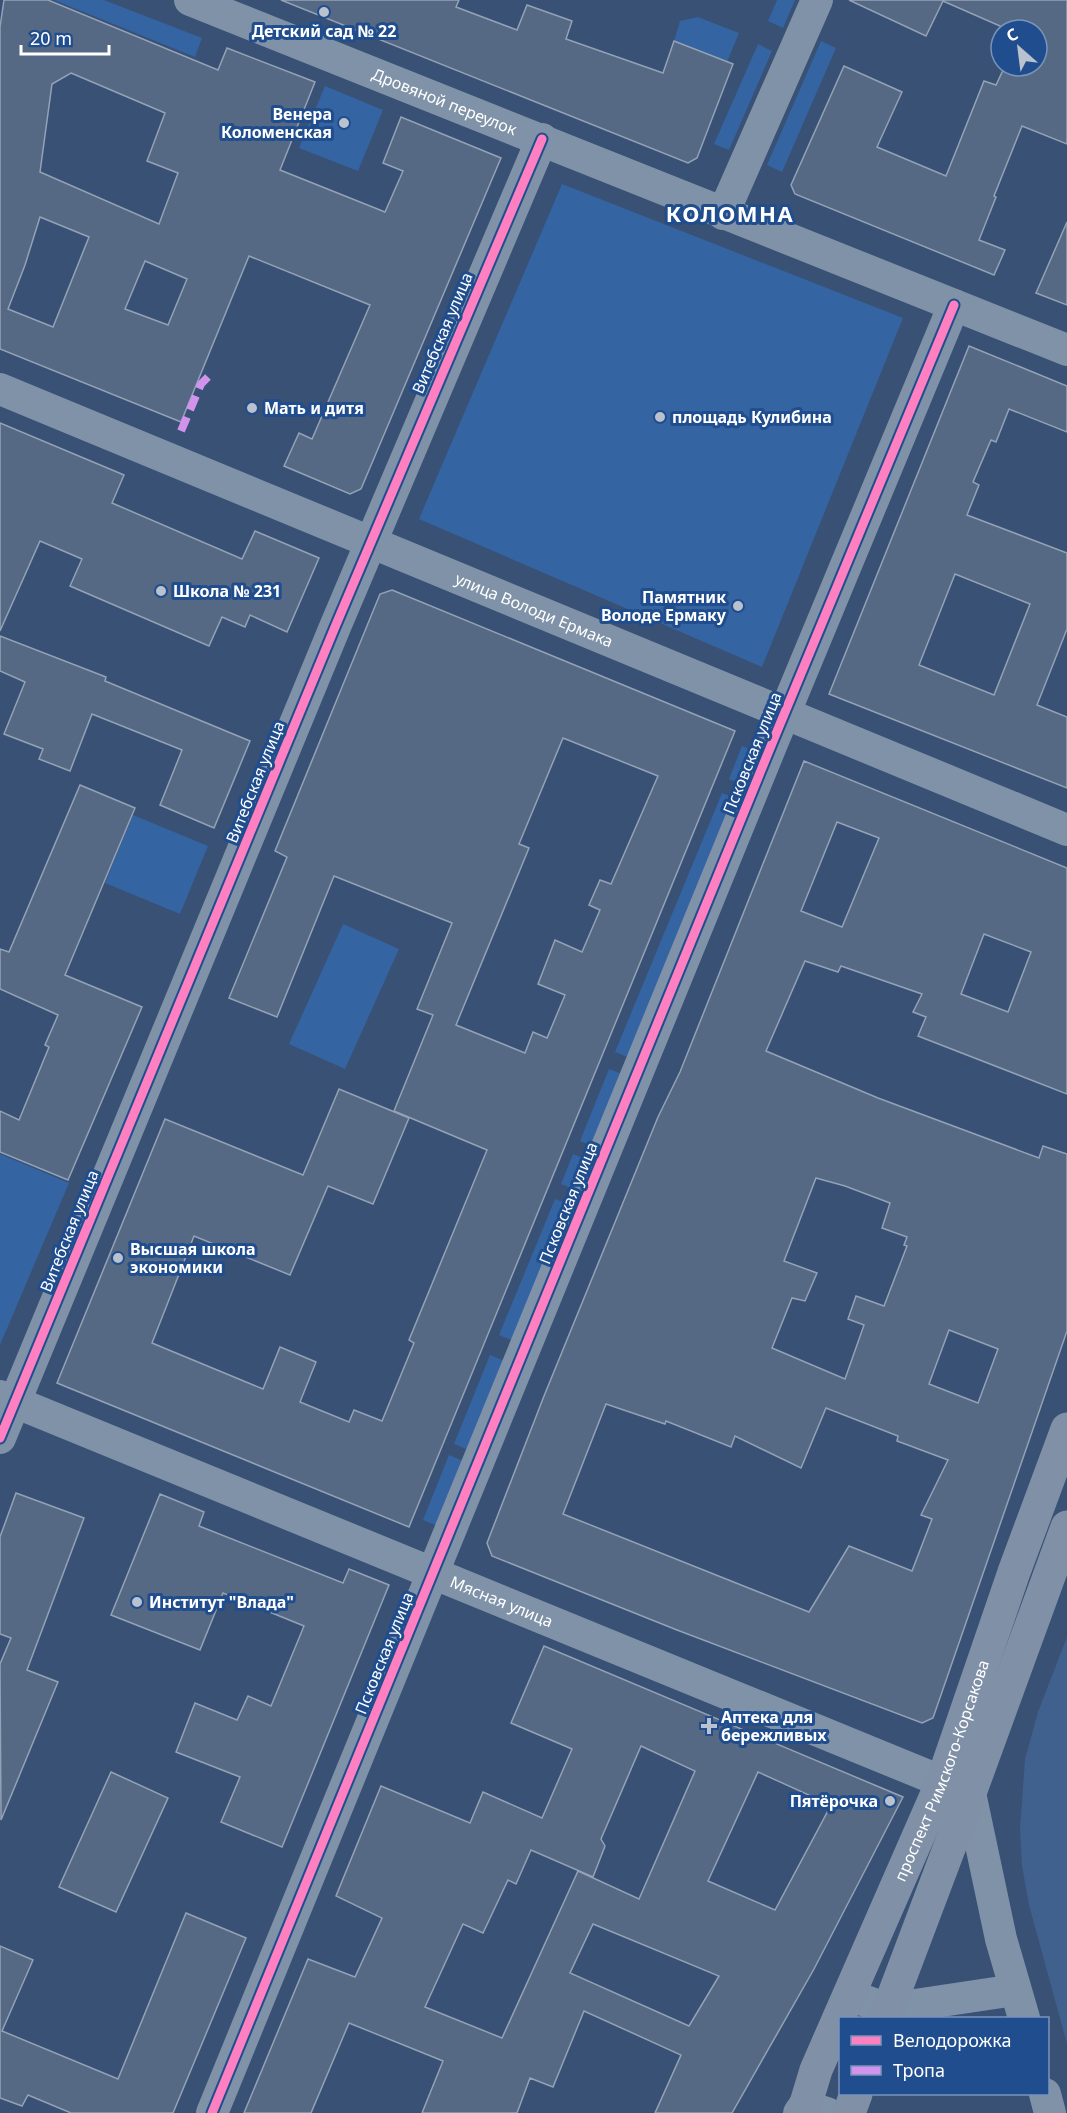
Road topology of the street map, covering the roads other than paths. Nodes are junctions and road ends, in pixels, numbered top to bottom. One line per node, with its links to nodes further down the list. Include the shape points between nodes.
1 (190, 0): 3 (street, Дровяной переулок)
2 (817, 0): 4 (street)
3 (542, 139): 4 (street, Дровяной переулок); 8 (street, Витебская улица)
4 (723, 214): 5 (street, Дровяной переулок)
5 (954, 305): 6 (street, Дровяной переулок); 9 (street, Псковская улица)
6 (1067, 350)
7 (0, 390): 8 (street, улица Володи Ермака)
8 (371, 543): 9 (street, улица Володи Ермака); 11 (street, Витебская улица)
9 (784, 714): 10 (street, улица Володи Ермака); 15 (street, Псковская улица)
10 (1067, 830)
11 (7, 1399): 13 (street, Витебская улица); 15 (street, Мясная улица)
12 (1067, 1429): 16 (main road, проспект Римского-Корсакова, via 1014,1572)
13 (0, 1438)
14 (1067, 1527): 16 (main road, проспект Римского-Корсакова)
15 (433, 1573): 16 (street, Мясная улица); 25 (street, Псковская улица)
16 (956, 1787): 17 (main road, проспект Римского-Корсакова); 18 (street); 19 (main road, проспект Римского-Корсакова)
17 (849, 1995): 19 (street); 20 (main road, проспект Римского-Корсакова)
18 (1020, 2004): 19 (street)
19 (886, 2014)
20 (839, 2017)
21 (839, 2018): 24 (main road, проспект Римского-Корсакова, via 816,2070)
22 (856, 2095): 26 (main road)
23 (1045, 2095): 27 (street)
24 (808, 2111)
25 (212, 2113)
26 (849, 2113)
27 (1050, 2113)

